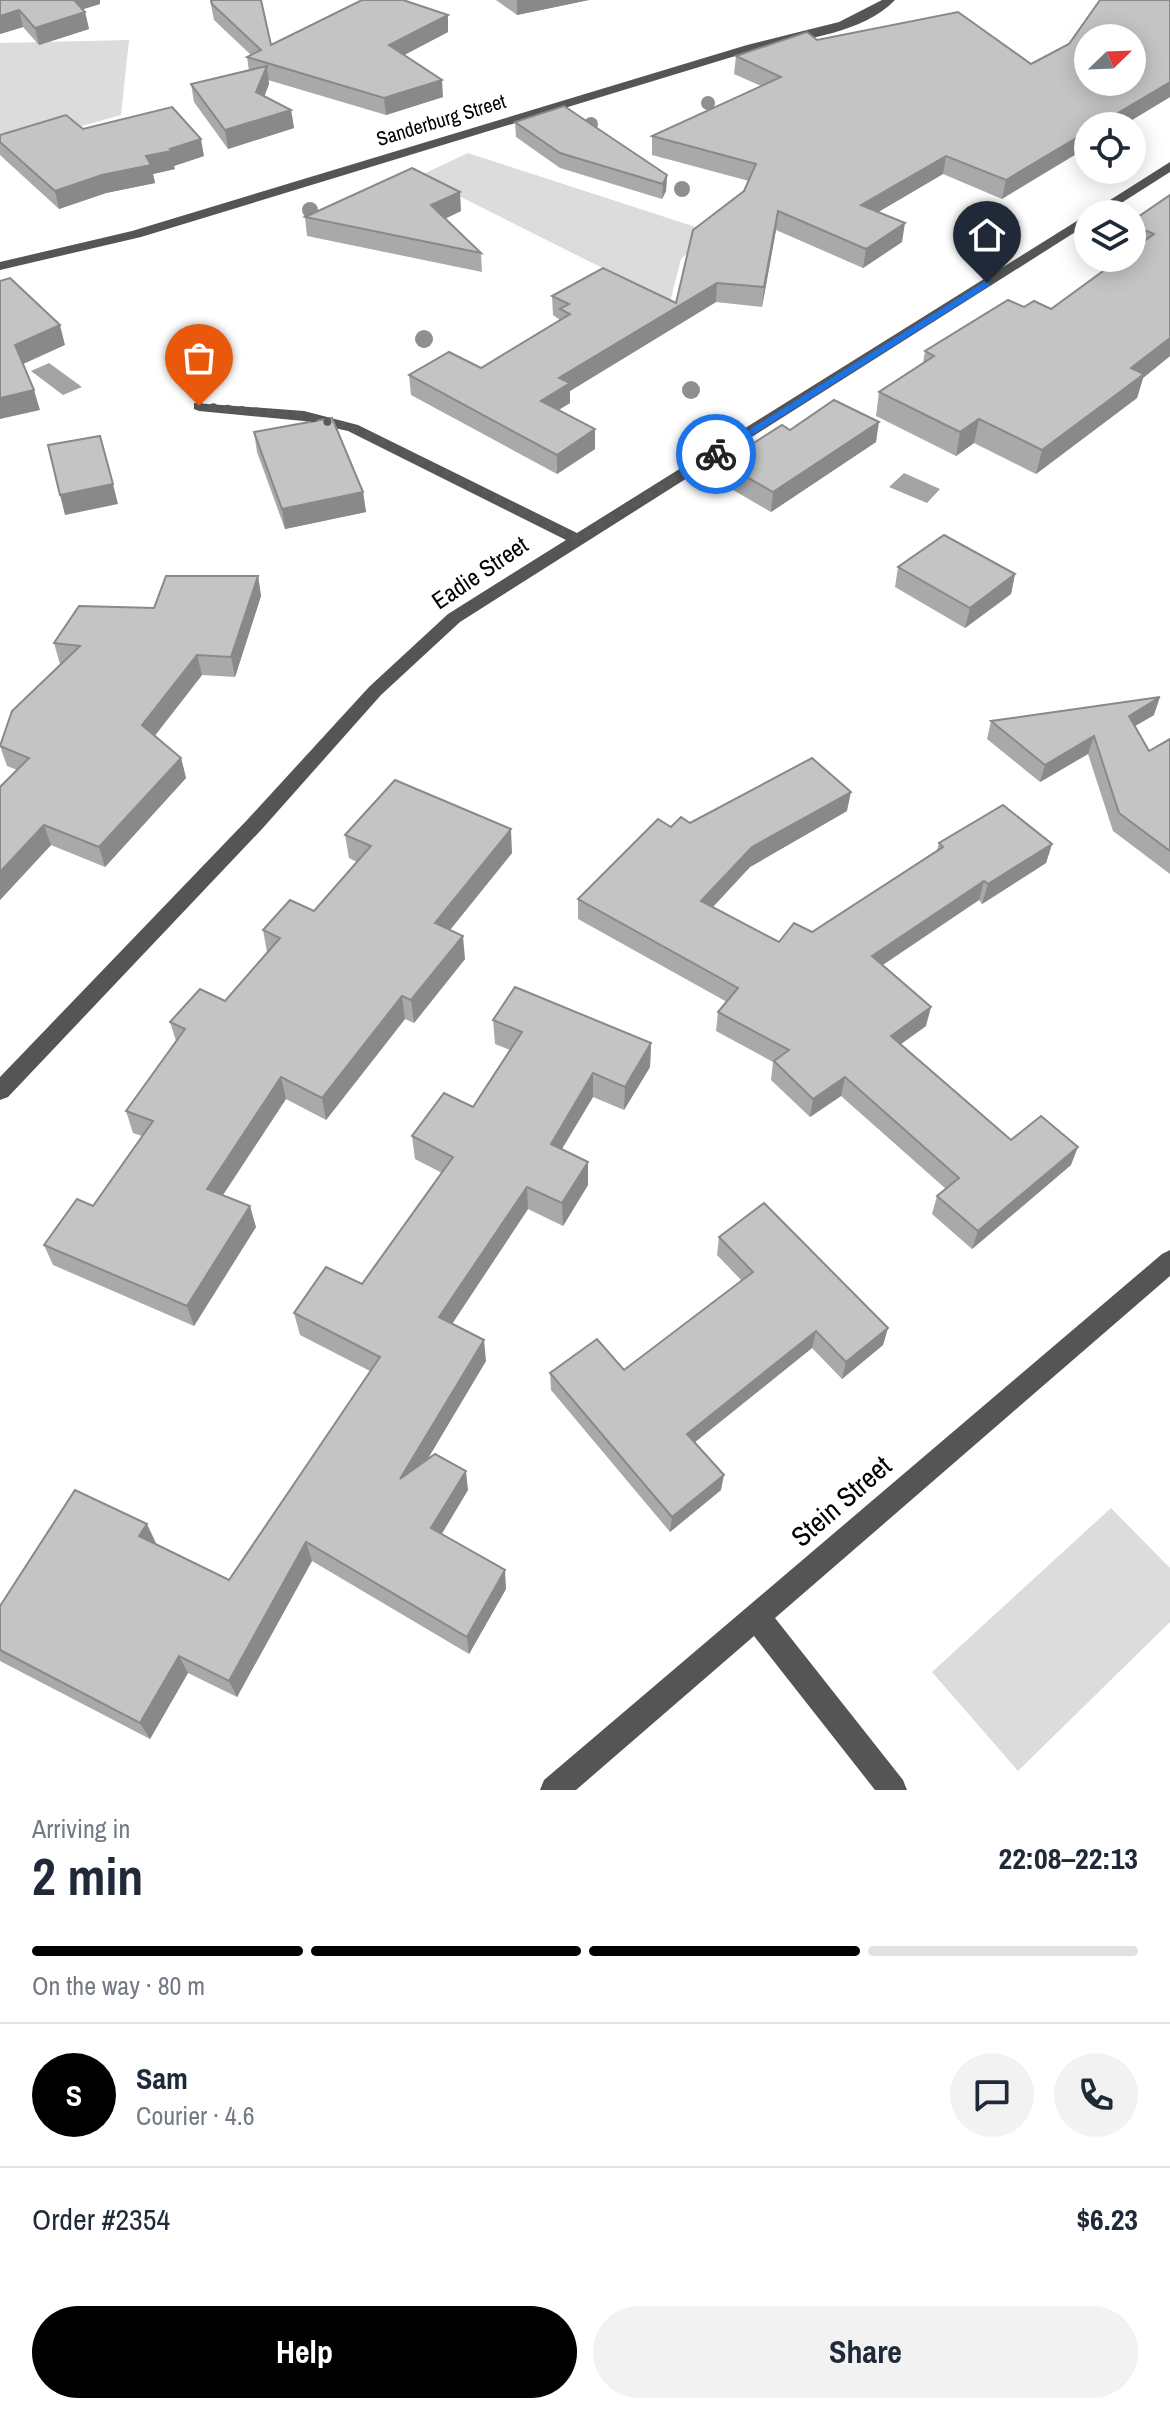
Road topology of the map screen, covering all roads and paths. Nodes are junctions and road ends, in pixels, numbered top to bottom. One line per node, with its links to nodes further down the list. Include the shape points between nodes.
1 (889, 0): 5 (street, Sanderburg Street, via 853,20 136,234)
2 (1170, 166): 3 (street)
3 (1117, 200)
4 (1074, 227): 7 (street, Eadie Street)
5 (0, 266)
6 (199, 406): 7 (street, via 304,416 353,428)
7 (577, 539): 8 (street, Eadie Street, via 454,618 402,662)
8 (0, 1091)
9 (1170, 1261): 10 (street, Stein Street)
10 (756, 1616): 11 (street, Stein Street); 12 (street)
11 (554, 1790)
12 (893, 1790)

